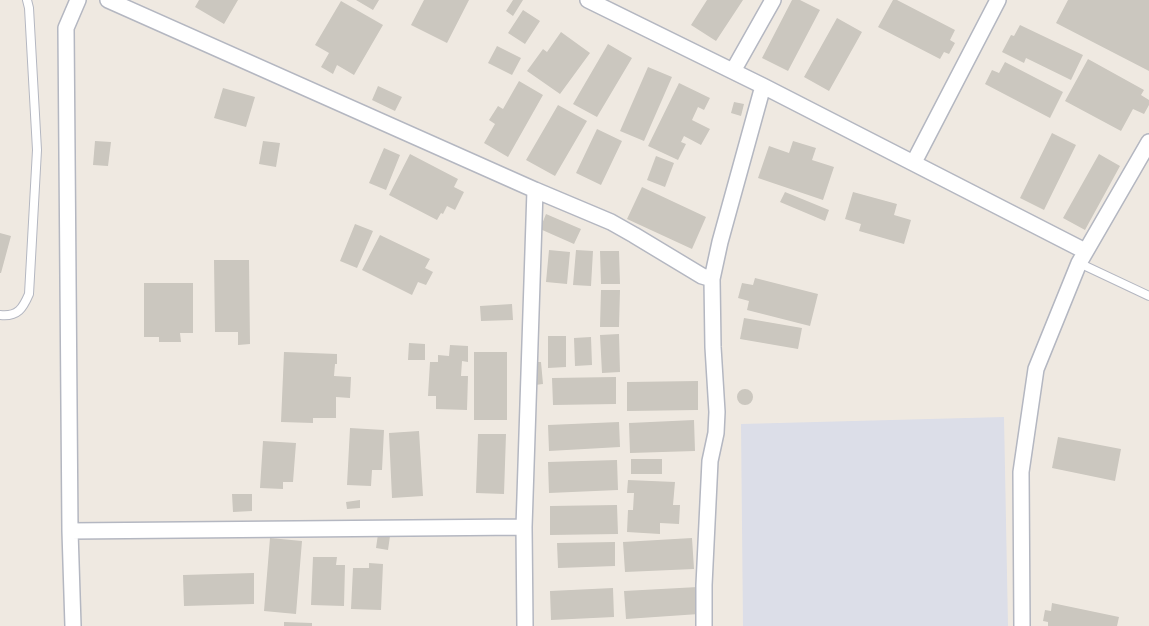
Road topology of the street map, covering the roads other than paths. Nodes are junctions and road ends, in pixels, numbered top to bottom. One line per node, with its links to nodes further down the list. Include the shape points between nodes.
1 (27, 0): 15 (lane, via 37,150 29,294 24,306 14,314)
2 (78, 0): 17 (street, via 66,28)
3 (108, 0): 11 (street)
4 (588, 0): 7 (street)
5 (773, 0): 7 (street)
6 (998, 0): 10 (street)
7 (733, 70): 8 (street)
8 (763, 86): 10 (street); 13 (street)
9 (1149, 142): 12 (street)
10 (914, 162): 12 (street)
11 (535, 190): 13 (street, via 611,222); 16 (street)
12 (1082, 257): 14 (lane); 21 (street, via 1036,369 1022,472)
13 (712, 279): 20 (street, via 717,412 710,461)
14 (1149, 296)
15 (0, 314)
16 (524, 527): 17 (street); 19 (street)
17 (70, 531): 18 (street)
18 (73, 626)
19 (525, 626)
20 (704, 626)
21 (1022, 626)

